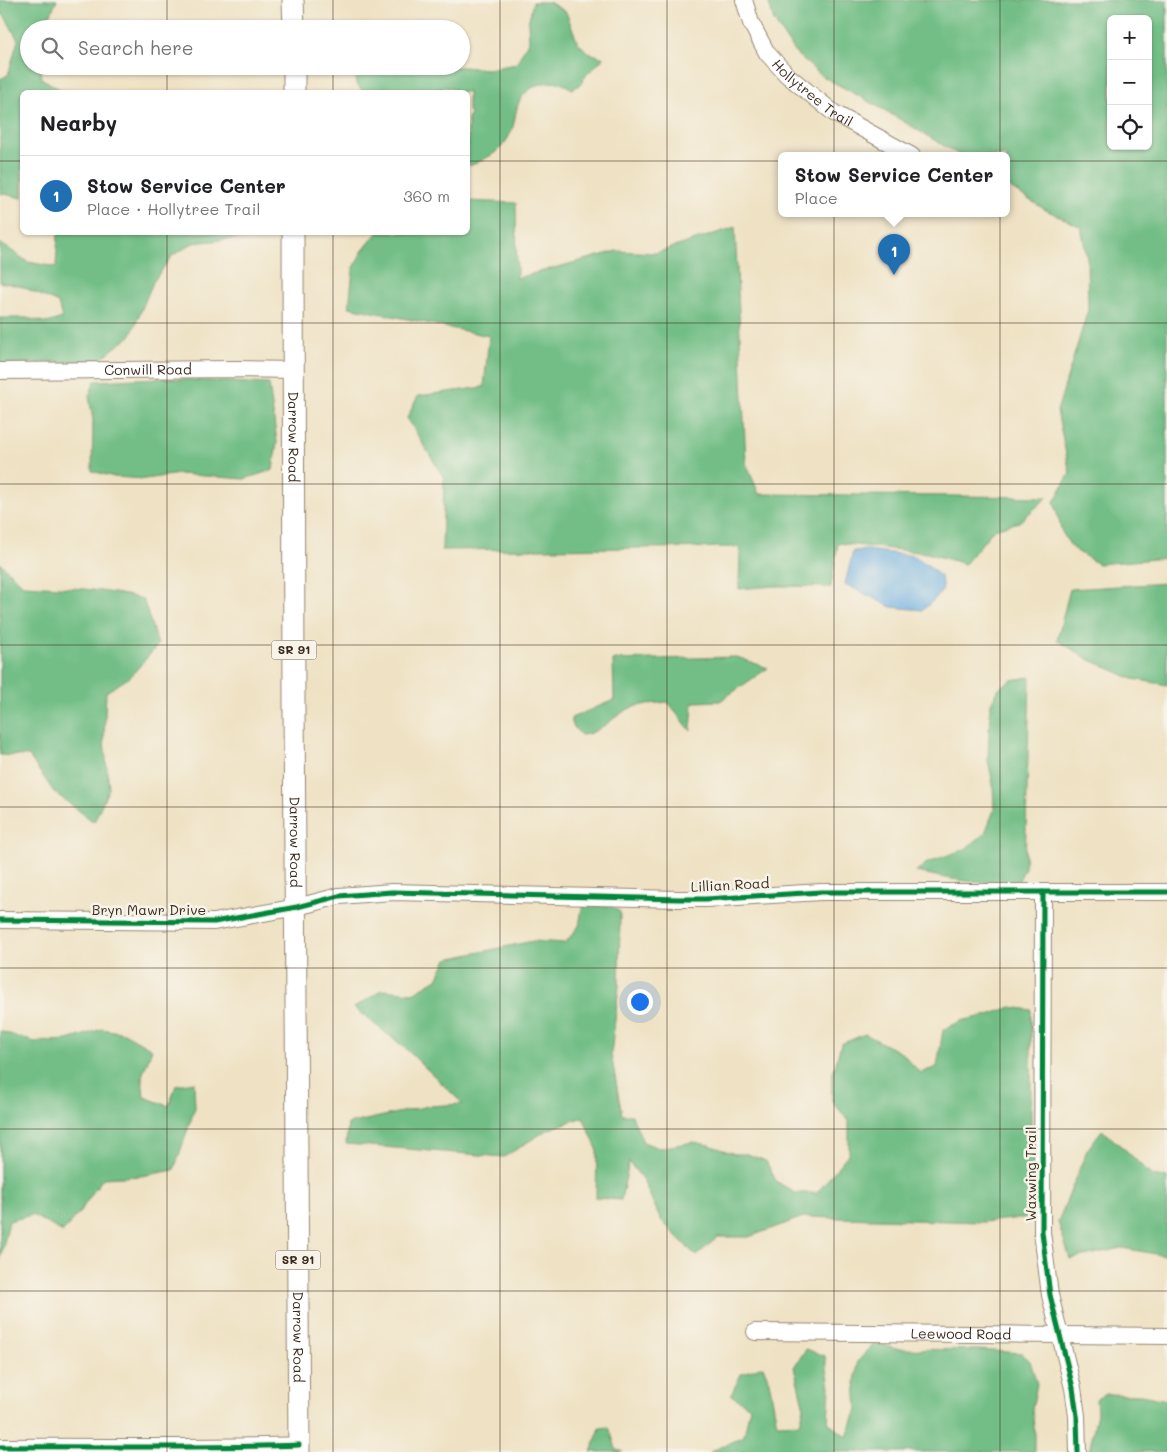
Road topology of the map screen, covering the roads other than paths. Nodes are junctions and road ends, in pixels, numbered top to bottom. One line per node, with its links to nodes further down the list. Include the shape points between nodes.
1 (293, 0): 3 (main road)
2 (744, 0): 6 (street, Hollytree Trail, via 751,23 767,53 788,75 834,113)
3 (294, 20)
4 (294, 75): 5 (main road)
5 (294, 90)
6 (905, 152)
7 (293, 235): 8 (main road, Darrow Road / SR 91)
8 (294, 370): 9 (street, Conwill Road); 12 (main road, Darrow Road / SR 91)
9 (0, 371)
10 (1043, 892): 11 (street, Lillian Road); 12 (street, Lillian Road, via 821,892 706,899 392,892 339,896); 15 (street, Waxwing Trail, via 1042,1232 1048,1286)
11 (1167, 892)
12 (296, 907): 13 (street, Bryn Mawr Drive, via 214,922); 18 (main road, Darrow Road / SR 91)
13 (0, 920)
14 (755, 1332): 15 (street, Leewood Road)
15 (1060, 1336): 16 (street, Leewood Road); 19 (street, Waxwing Trail, via 1073,1388)
16 (1167, 1336)
17 (0, 1447): 18 (street)
18 (299, 1449)
19 (1078, 1452)

